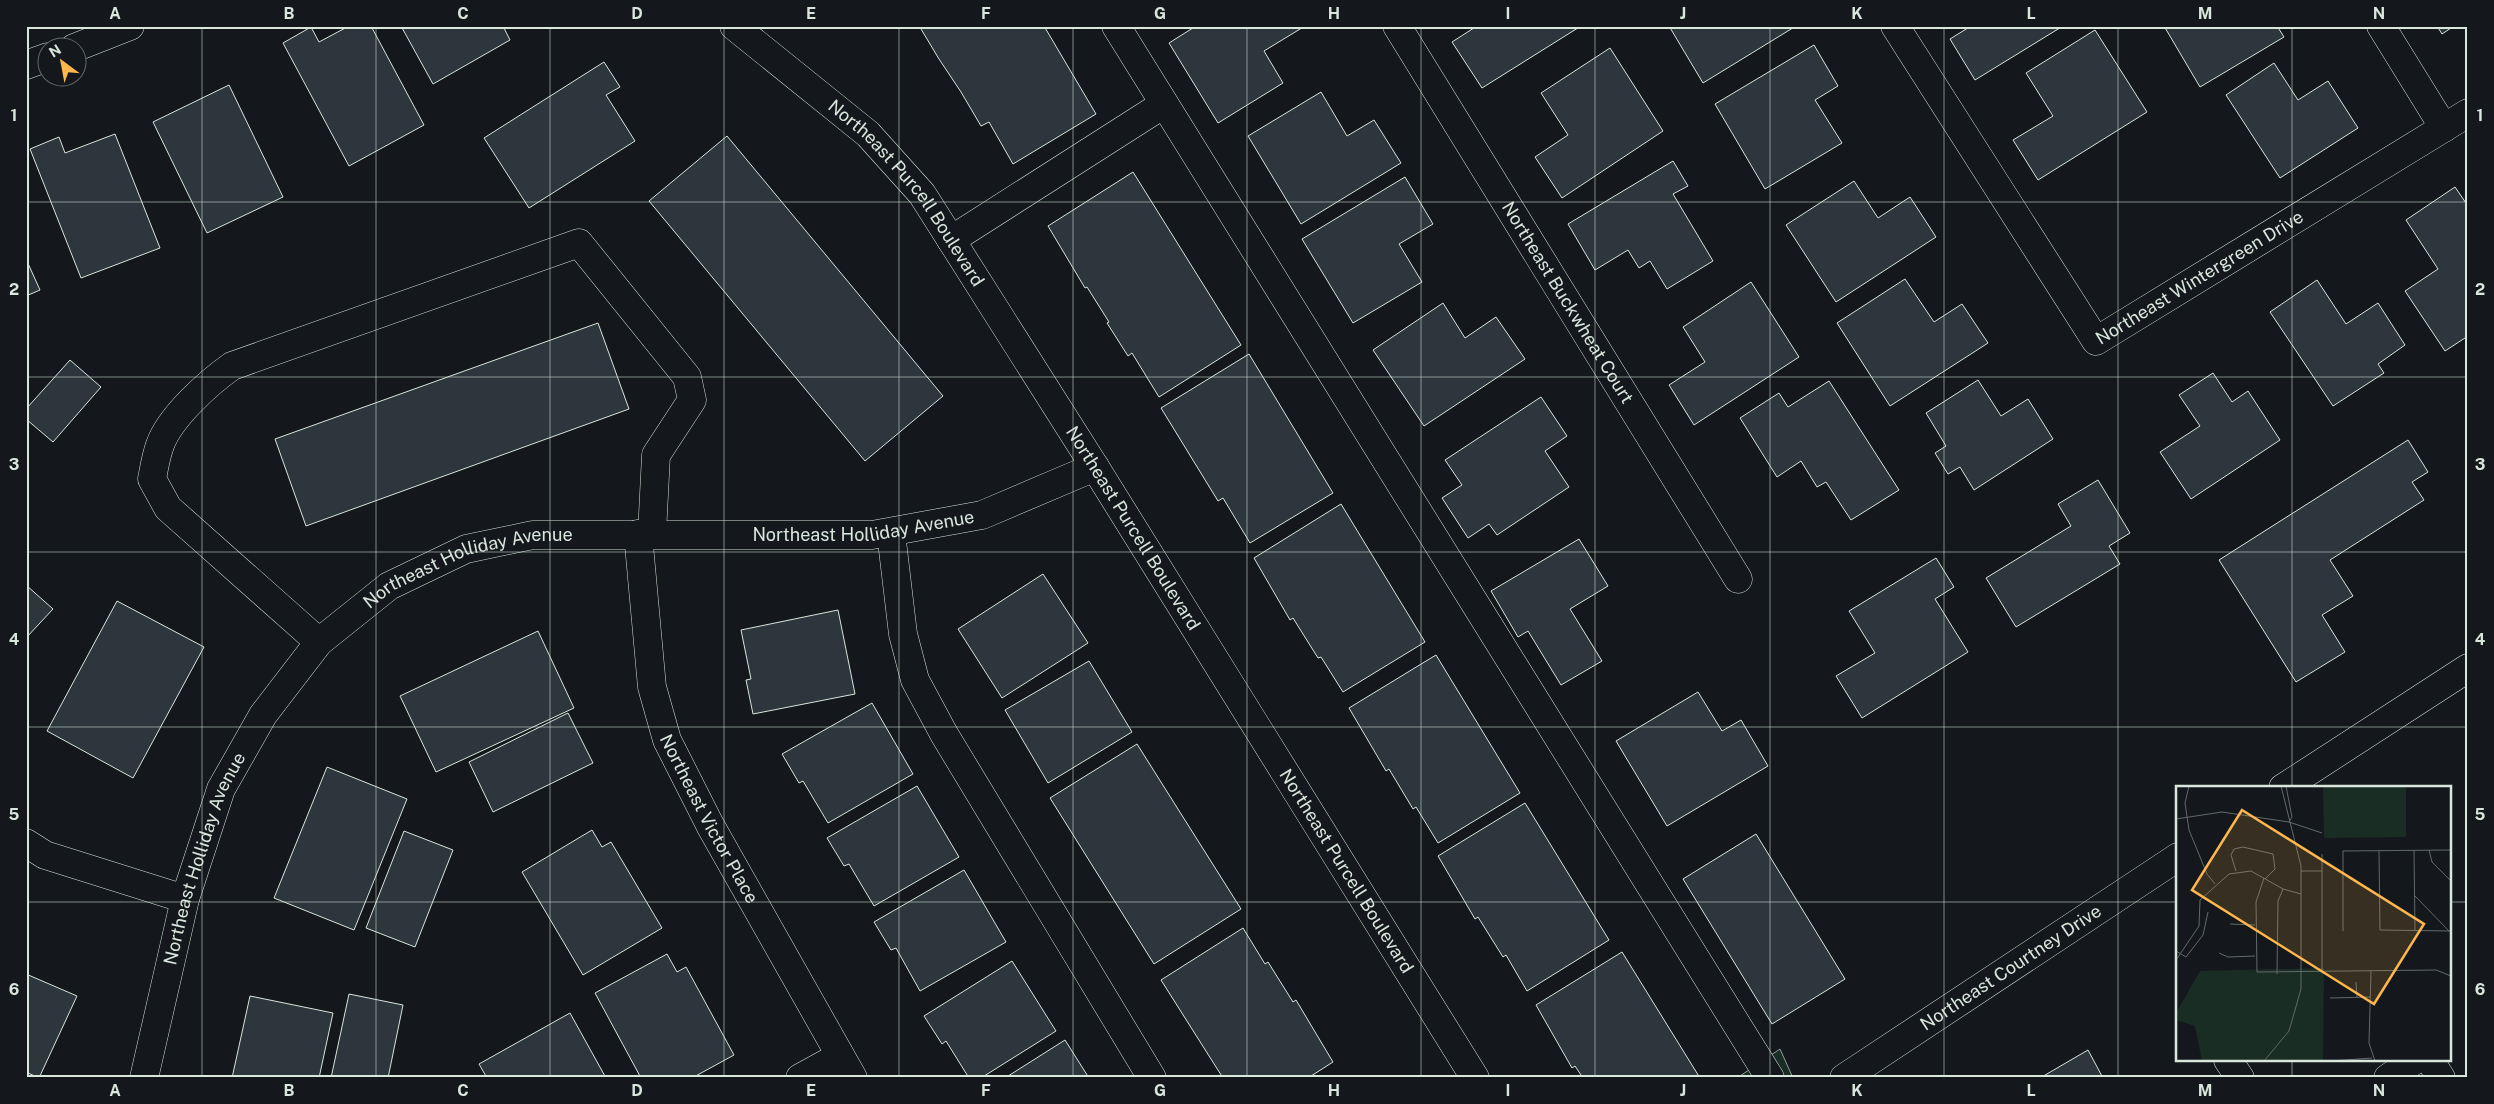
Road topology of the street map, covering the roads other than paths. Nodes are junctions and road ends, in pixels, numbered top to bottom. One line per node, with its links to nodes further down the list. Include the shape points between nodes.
1 (130, 26): 7 (street)
2 (734, 26): 13 (street, Northeast Purcell Boulevard, via 868,134 922,194)
3 (1116, 26): 10 (street)
4 (1397, 26): 17 (street, Northeast Buckwheat Court)
5 (1895, 26): 12 (street, Northeast Wintergreen Drive, via 2096,341)
6 (2381, 26): 12 (street)
7 (88, 42)
8 (38, 61): 9 (street)
9 (26, 65)
10 (1164, 104): 13 (street); 32 (street)
11 (2468, 113): 12 (street, Northeast Wintergreen Drive)
12 (2444, 128)
13 (951, 240): 14 (street, Northeast Purcell Boulevard)
14 (1095, 468): 15 (street, Northeast Holliday Avenue, via 982,515); 31 (street, Northeast Purcell Boulevard)
15 (891, 533): 16 (street, Northeast Holliday Avenue); 30 (street, via 903,634 915,680 944,734)
16 (645, 534): 18 (street, Northeast Holliday Avenue, via 533,535 466,549 389,586); 18 (street, Northeast Victor Place, via 656,455 692,400 687,377 579,243 232,366 212,380 183,410 161,443 152,479 168,508); 27 (street, Northeast Victor Place, via 652,687 667,740 710,825)
17 (1738, 579)
18 (319, 642): 23 (street, Northeast Holliday Avenue, via 263,715 222,789)
19 (2468, 668): 20 (street)
20 (2287, 786)
21 (26, 843): 23 (street, via 46,855)
22 (2176, 858): 33 (street, Northeast Courtney Drive)
23 (185, 899): 28 (street, Northeast Holliday Avenue)
24 (2229, 1062): 34 (street)
25 (2412, 1062): 35 (street)
26 (2431, 1062): 36 (street)
27 (847, 1067): 29 (street)
28 (144, 1078)
29 (800, 1078)
30 (1152, 1078)
31 (1475, 1078)
32 (1770, 1078)
33 (1844, 1078)
34 (2240, 1078)
35 (2388, 1078)
36 (2441, 1078)

